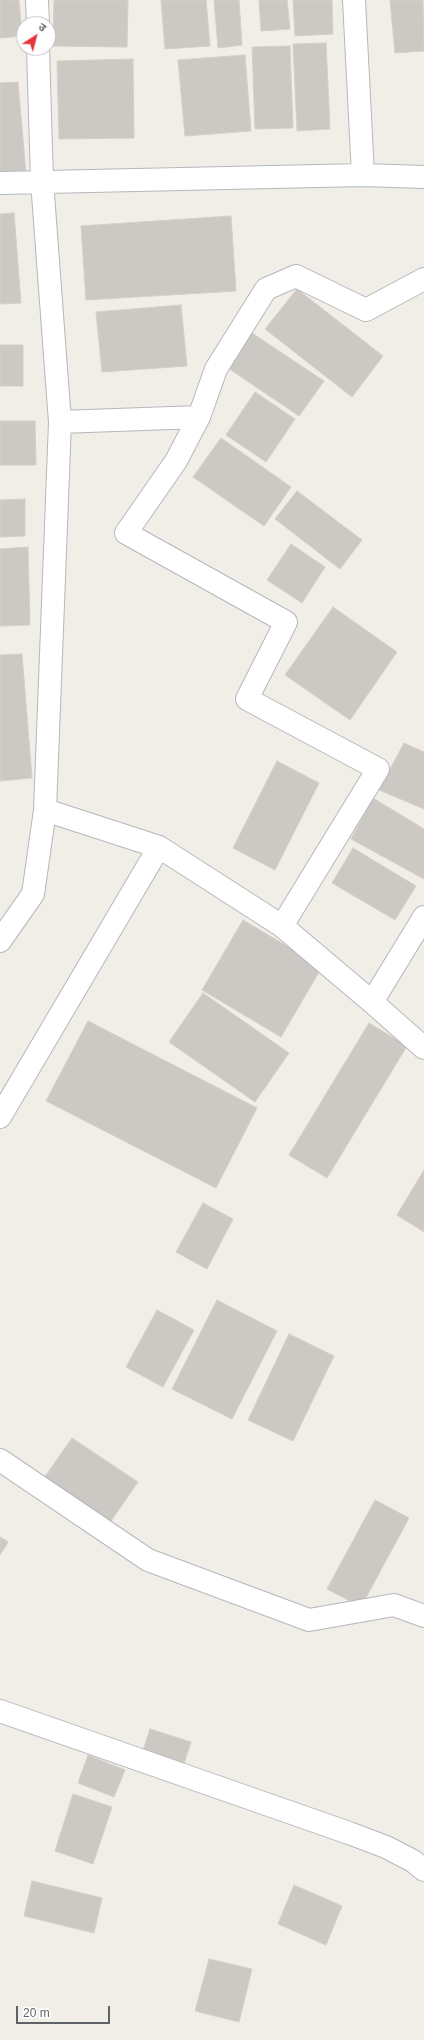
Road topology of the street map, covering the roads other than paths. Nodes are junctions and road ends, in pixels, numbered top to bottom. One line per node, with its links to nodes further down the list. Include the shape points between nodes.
1 (37, 0): 3 (street)
2 (354, 0): 5 (street)
3 (38, 16)
4 (38, 56): 7 (street)
5 (364, 175): 6 (street); 7 (street)
6 (424, 176)
7 (42, 181): 8 (street); 11 (street)
8 (0, 183)
9 (424, 278): 10 (street, via 366,310 296,276 266,289 216,369)
10 (199, 417): 11 (street); 15 (street, via 176,461 126,533 286,622 247,699 378,769)
11 (60, 422): 12 (street)
12 (45, 810): 13 (street); 16 (street, via 34,894)
13 (159, 847): 15 (street); 19 (street)
14 (424, 917): 17 (street)
15 (282, 926): 17 (street)
16 (0, 941)
17 (372, 1002): 18 (street)
18 (424, 1048)
19 (0, 1117)
20 (0, 1460): 21 (street, via 148,1560 309,1620 394,1606)
21 (424, 1616)
22 (0, 1711): 23 (street, via 349,1833 386,1847 413,1861)
23 (424, 1870)

